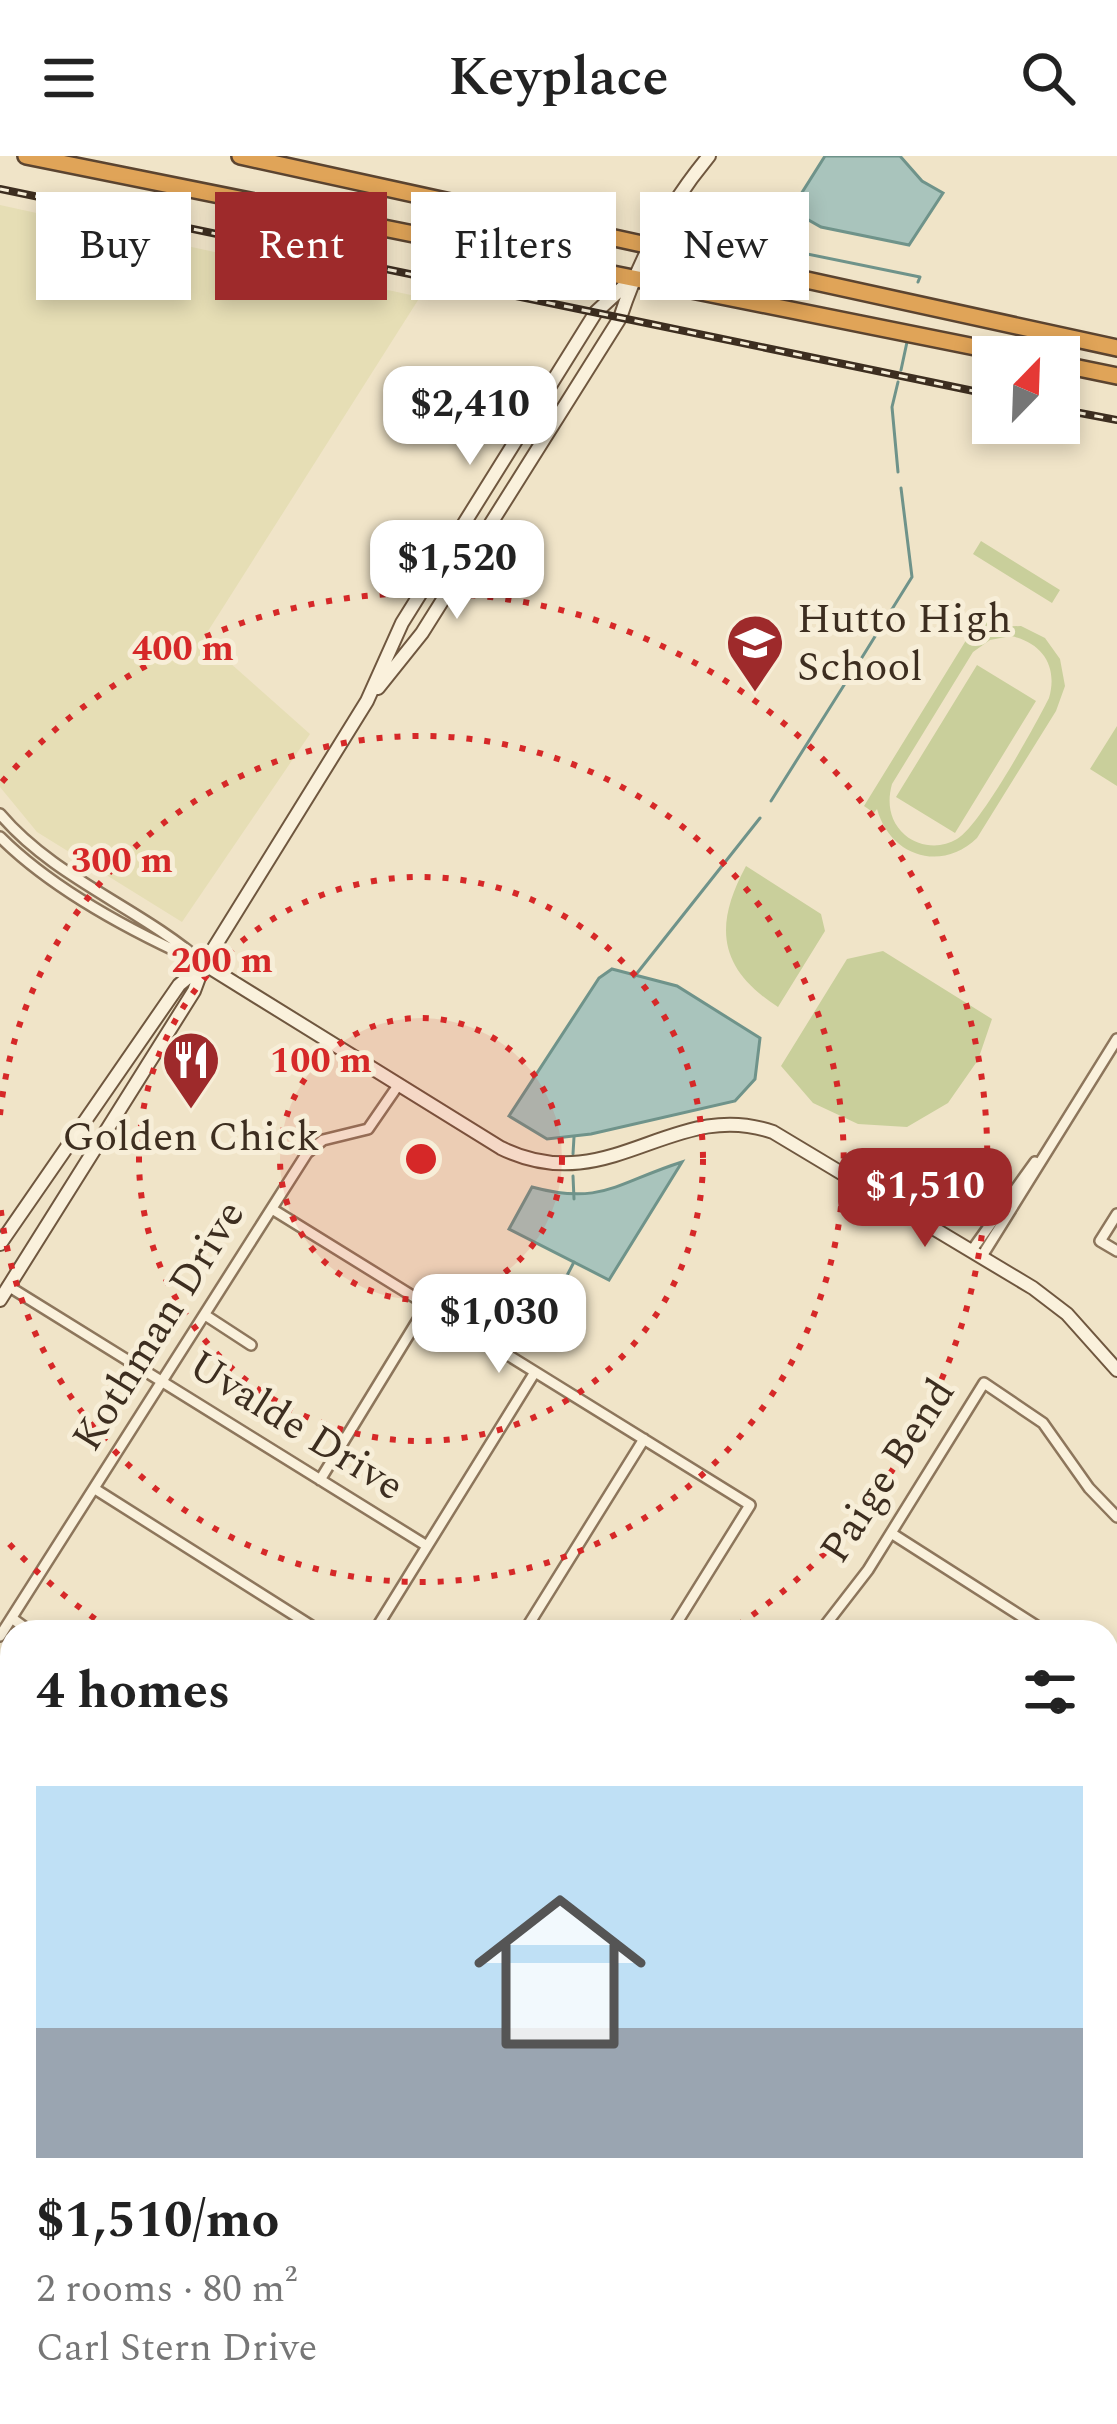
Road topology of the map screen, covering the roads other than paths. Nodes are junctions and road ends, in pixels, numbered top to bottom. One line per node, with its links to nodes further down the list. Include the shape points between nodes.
1 (26, 156): 7 (highway)
2 (241, 156): 5 (highway)
3 (709, 156): 4 (main road)
4 (686, 192)
5 (640, 245)
6 (640, 266): 7 (main road)
7 (634, 277): 9 (highway); 13 (main road, via 620,317 422,634); 13 (main road, via 596,313 559,371 402,623)
8 (809, 281): 10 (highway)
9 (972, 346)
10 (1117, 348)
11 (1080, 368): 12 (highway)
12 (1117, 376)
13 (367, 701): 16 (main road)
14 (0, 814): 16 (street, via 42,854)
15 (0, 837): 16 (street, via 49,877)
16 (204, 964): 18 (main road); 21 (main road, via 179,985); 24 (main road)
17 (1117, 1039): 23 (street)
18 (399, 1084): 19 (street, Kothman Drive, via 368,1129 314,1146); 23 (main road, via 501,1148 550,1165 578,1165 715,1125 765,1129)
19 (272, 1209): 26 (street); 27 (street, Kothman Drive)
20 (1117, 1214): 22 (street, via 1100,1241)
21 (0, 1244)
22 (1117, 1251)
23 (977, 1253): 29 (main road, via 1067,1314)
24 (8, 1286): 25 (main road); 31 (street, Uvalde Drive)
25 (0, 1300)
26 (427, 1305): 30 (street); 33 (street)
27 (205, 1316): 28 (street); 31 (street, Kothman Drive)
28 (251, 1345)
29 (1117, 1370)
30 (535, 1372): 32 (street); 37 (street)
31 (163, 1382): 33 (street, Uvalde Drive); 34 (street, Kothman Drive)
32 (644, 1439): 41 (street); 42 (street, via 750,1505)
33 (320, 1480): 37 (street, Uvalde Drive)
34 (95, 1489): 38 (street, Kothman Drive); 39 (street)
35 (1117, 1517): 36 (street, Paige Bend, via 1042,1423 984,1383)
36 (891, 1533): 43 (street, Paige Bend); 44 (street)
37 (427, 1546): 40 (street)
38 (13, 1619)
39 (303, 1620)
40 (381, 1620)
41 (531, 1620)
42 (678, 1620)
43 (829, 1620)
44 (1027, 1620)

